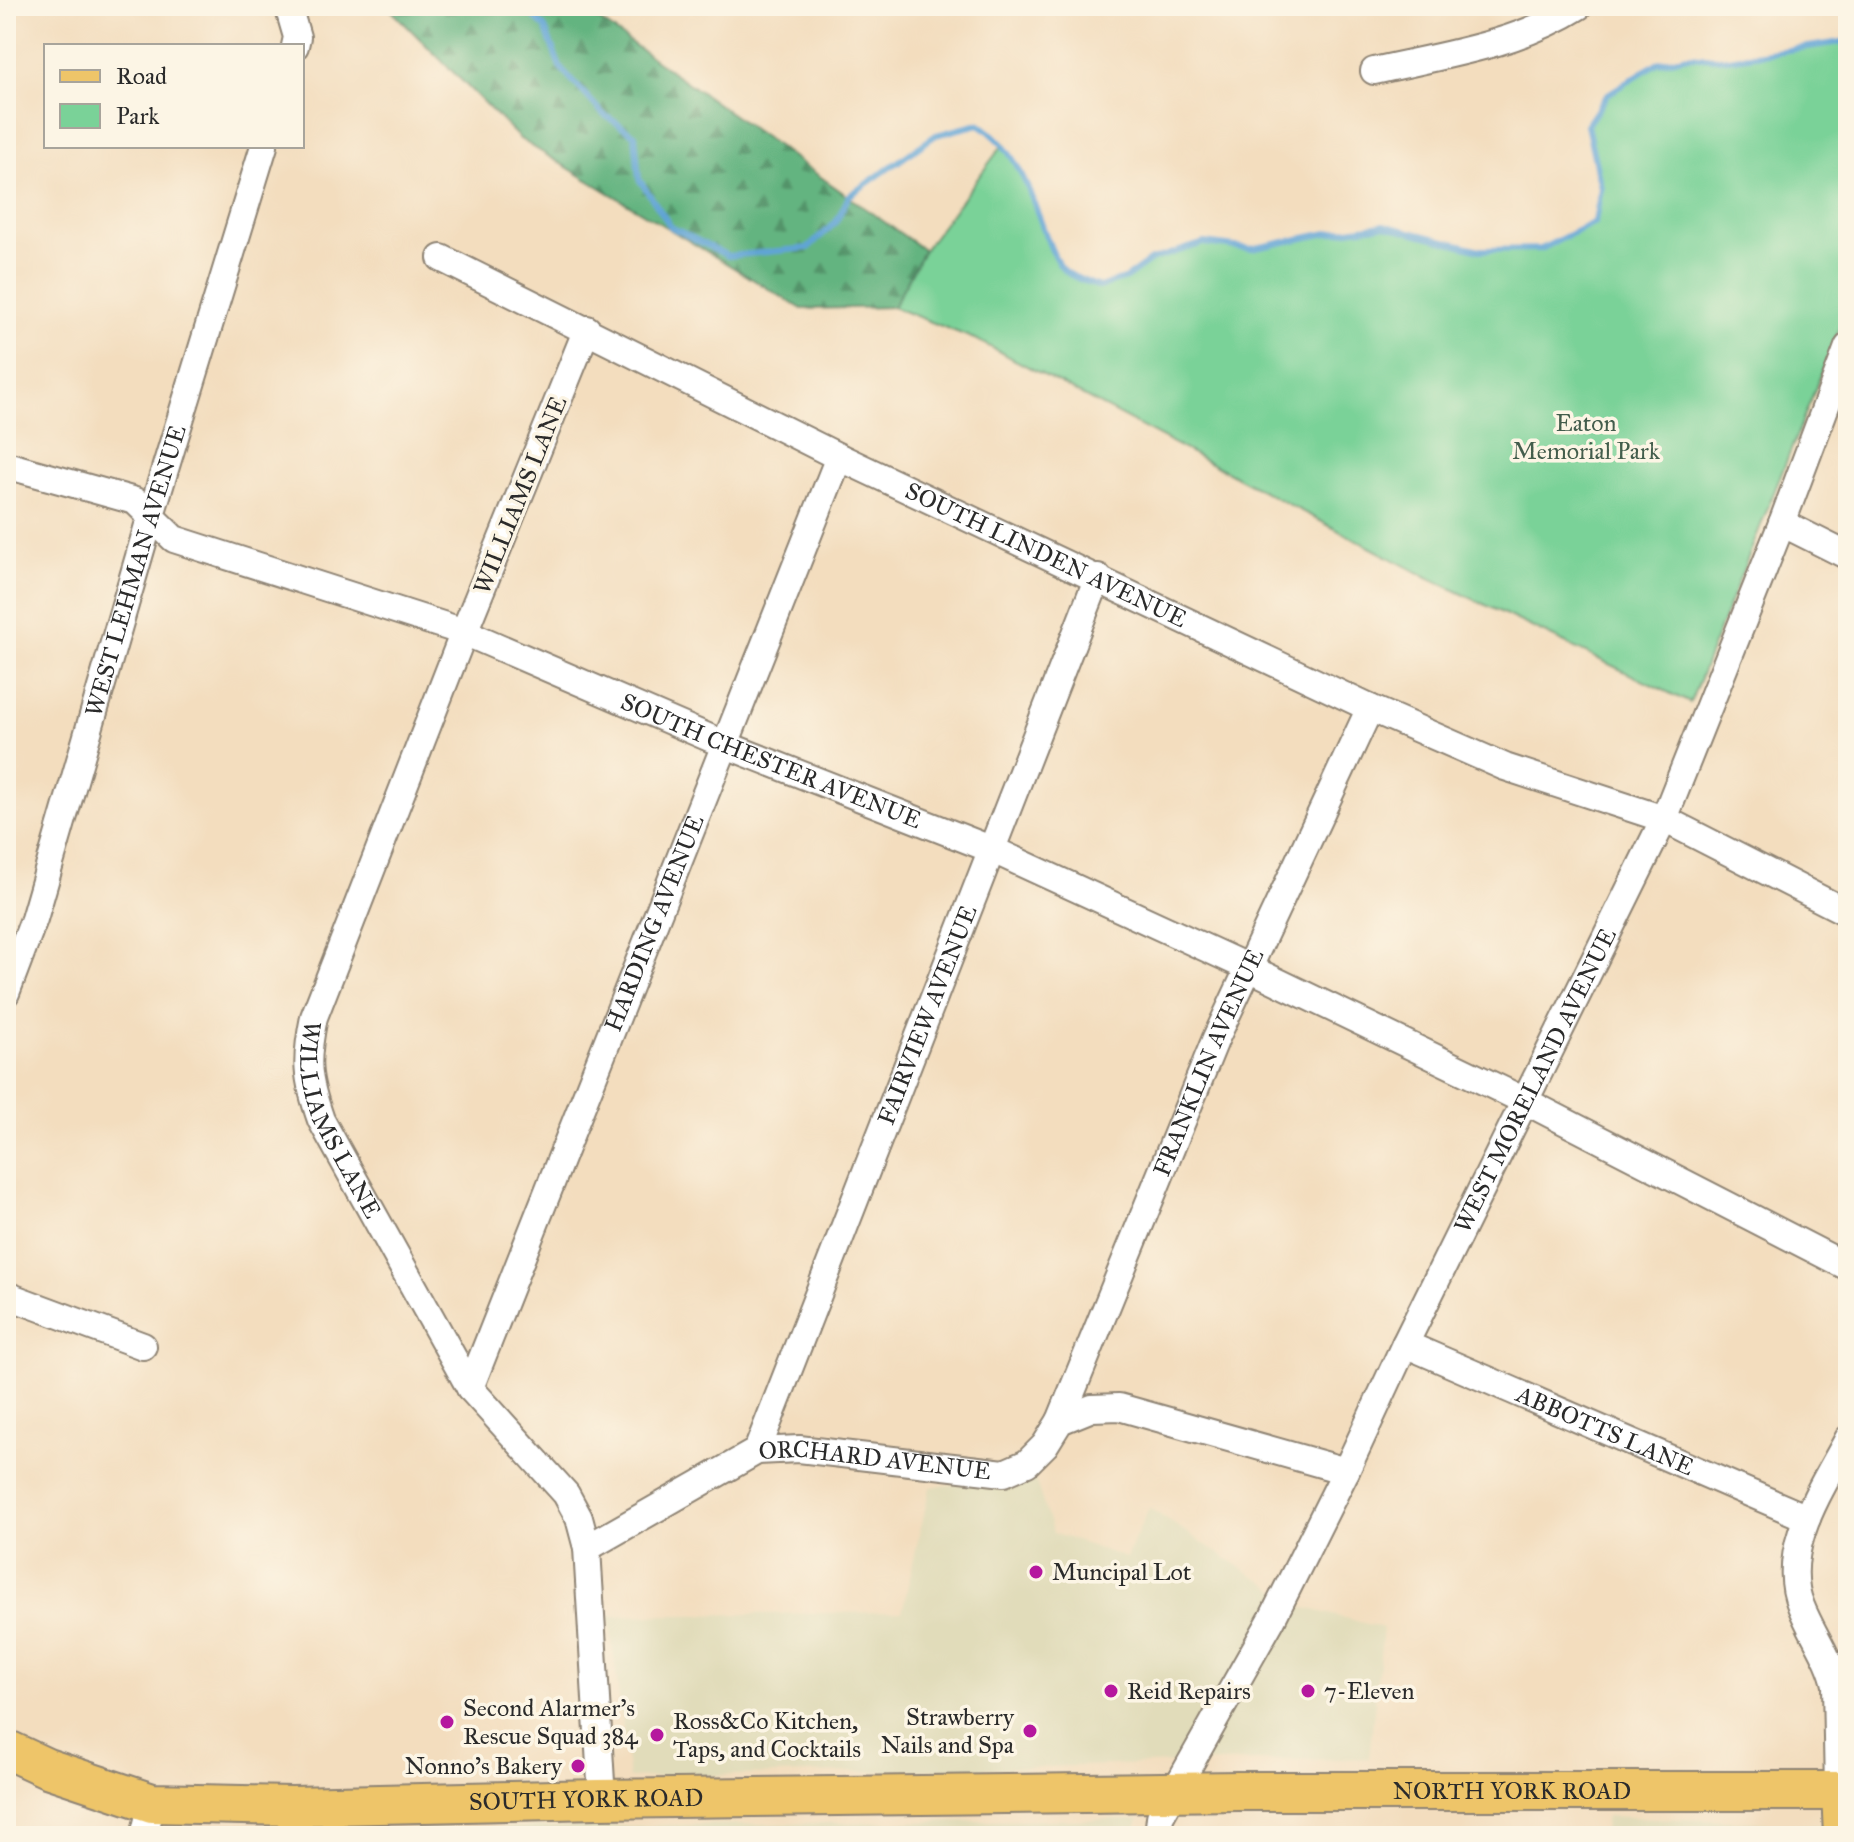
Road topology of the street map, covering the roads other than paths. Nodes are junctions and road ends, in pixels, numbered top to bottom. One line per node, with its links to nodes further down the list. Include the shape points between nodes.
1 (288, 6): 3 (street)
2 (1579, 6): 4 (street, via 1509,39)
3 (295, 44)
4 (1374, 71)
5 (263, 148): 11 (street, WEST LEHMAN AVENUE)
6 (441, 258): 7 (street, SOUTH LINDEN AVENUE)
7 (587, 329): 9 (street, SOUTH LINDEN AVENUE); 15 (street, WILLIAMS LANE)
8 (1848, 347): 12 (street, WEST MORELAND AVENUE)
9 (839, 457): 14 (street, SOUTH LINDEN AVENUE); 17 (street, HARDING AVENUE)
10 (6, 465): 11 (street, SOUTH CHESTER AVENUE, via 135,501)
11 (151, 515): 15 (street, SOUTH CHESTER AVENUE, via 174,539); 22 (street, WEST LEHMAN AVENUE, via 34,919)
12 (1782, 523): 13 (street); 18 (street, WEST MORELAND AVENUE)
13 (1848, 556)
14 (1098, 577): 16 (street, SOUTH LINDEN AVENUE); 19 (street, FAIRVIEW AVENUE)
15 (464, 632): 17 (street, SOUTH CHESTER AVENUE); 28 (street, WILLIAMS LANE, via 314,1017 306,1052 321,1120)
16 (1370, 708): 18 (street, SOUTH LINDEN AVENUE, via 1505,767); 21 (street, FRANKLIN AVENUE)
17 (726, 745): 19 (street, SOUTH CHESTER AVENUE); 28 (street, HARDING AVENUE)
18 (1664, 819): 20 (street, SOUTH LINDEN AVENUE); 23 (street, WEST MORELAND AVENUE)
19 (993, 850): 21 (street, SOUTH CHESTER AVENUE); 31 (street, FAIRVIEW AVENUE)
20 (1848, 913)
21 (1247, 967): 23 (street, SOUTH CHESTER AVENUE); 29 (street, FRANKLIN AVENUE)
22 (6, 993)
23 (1525, 1101): 24 (street, SOUTH CHESTER AVENUE); 26 (street, WEST MORELAND AVENUE)
24 (1848, 1267)
25 (6, 1295): 27 (street)
26 (1405, 1344): 32 (street, WEST MORELAND AVENUE); 33 (street, ABBOTTS LANE)
27 (143, 1346)
28 (470, 1388): 34 (street, WILLIAMS LANE, via 566,1494)
29 (1060, 1421): 31 (street, ORCHARD AVENUE, via 1027,1463 1004,1473 799,1449); 32 (street, via 1092,1408 1119,1407)
30 (1848, 1439): 33 (street)
31 (757, 1451): 34 (street, ORCHARD AVENUE)
32 (1346, 1471): 37 (street, WEST MORELAND AVENUE, via 1272,1619)
33 (1807, 1518): 36 (street, via 1797,1555 1796,1590 1836,1685)
34 (587, 1548): 38 (street, WILLIAMS LANE)
35 (6, 1749): 39 (highway, SOUTH YORK ROAD)
36 (1843, 1791): 37 (highway, NORTH YORK ROAD); 42 (main road)
37 (1174, 1793): 38 (highway, SOUTH YORK ROAD); 41 (street, WEST MORELAND AVENUE, via 1160,1817)
38 (602, 1799): 40 (highway, SOUTH YORK ROAD)
39 (148, 1820): 40 (highway, SOUTH YORK ROAD)
40 (295, 1821)
41 (1158, 1836)
42 (1840, 1836)

